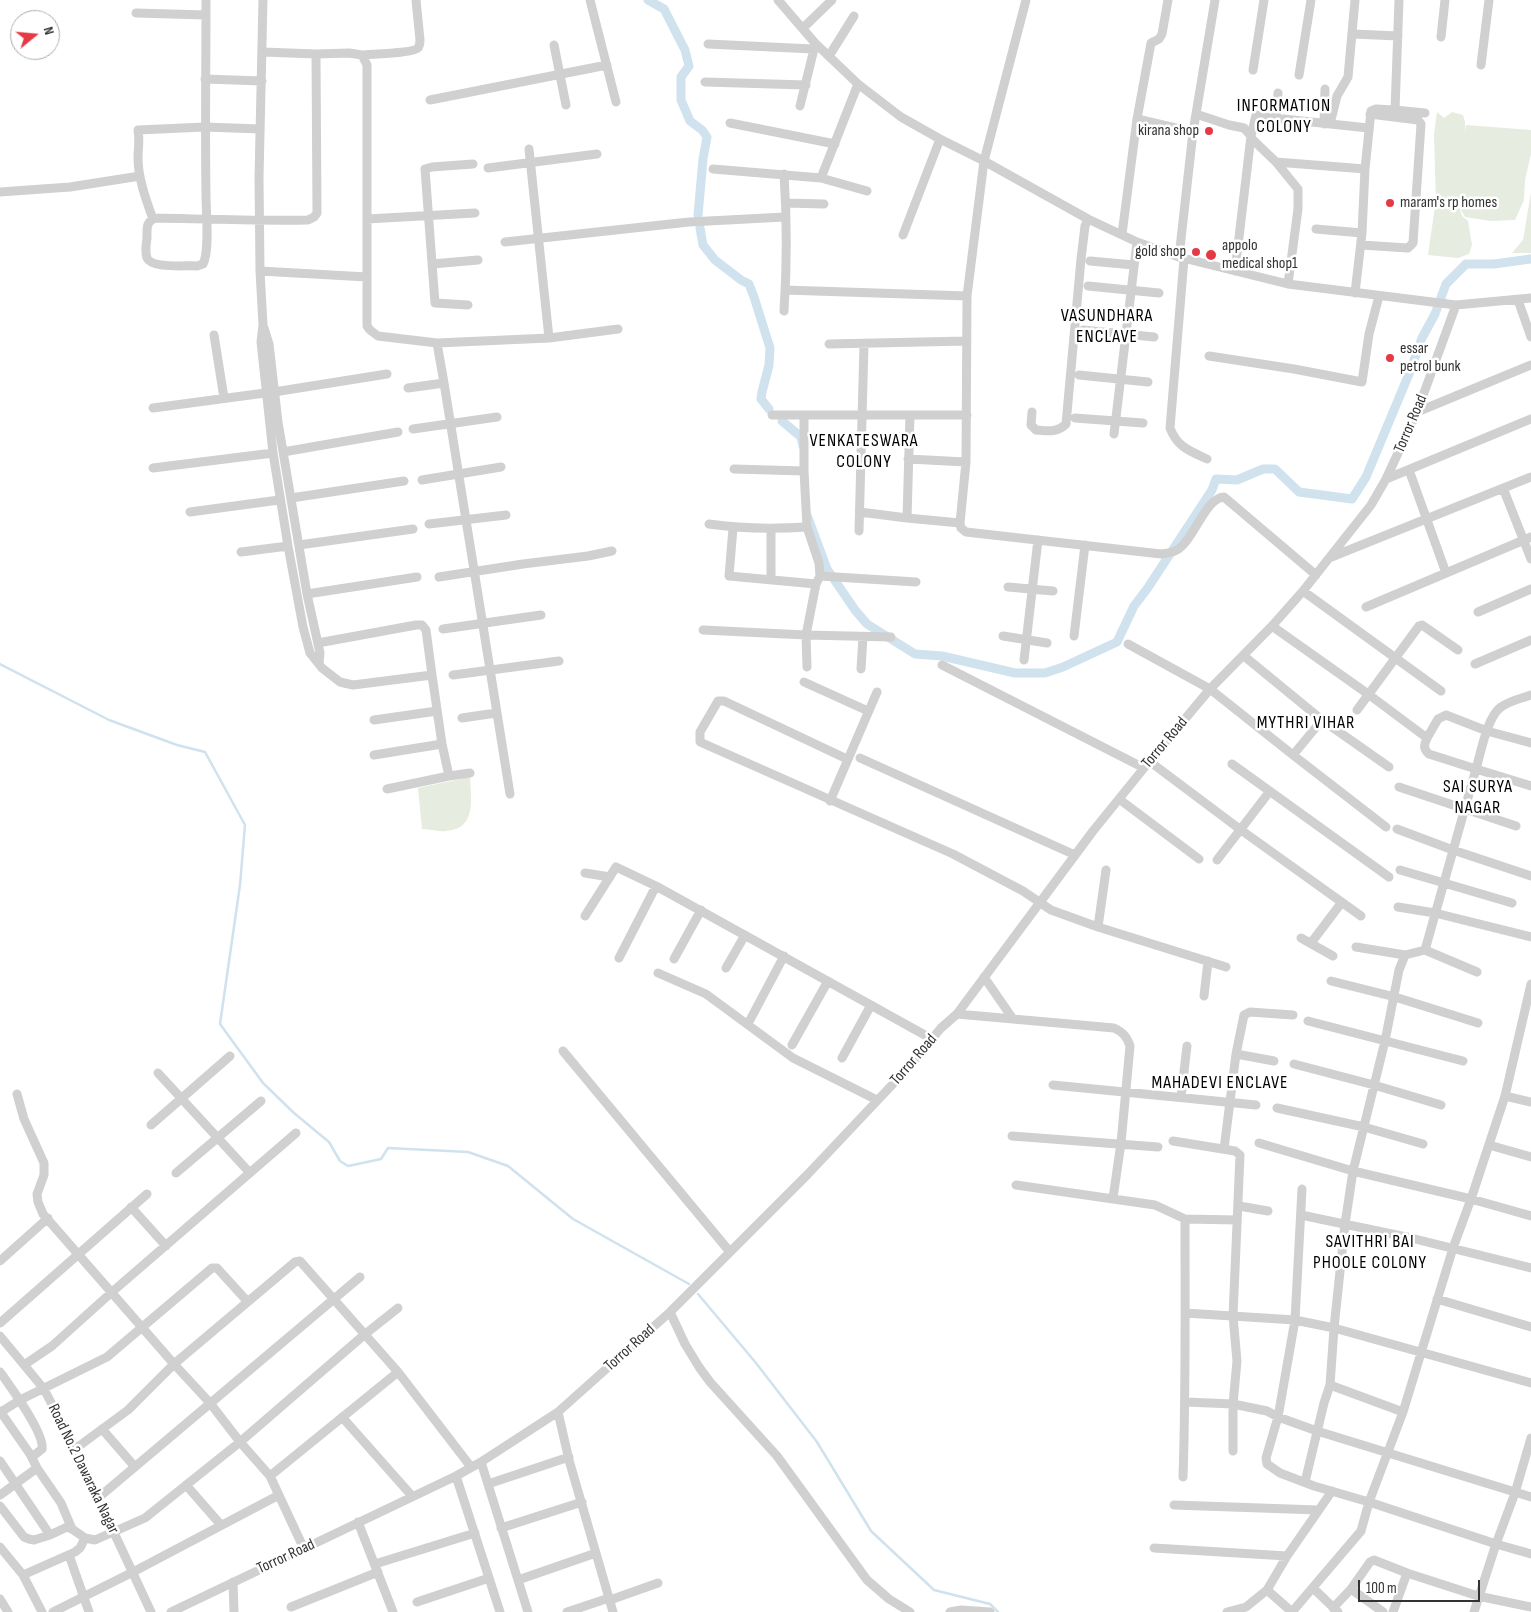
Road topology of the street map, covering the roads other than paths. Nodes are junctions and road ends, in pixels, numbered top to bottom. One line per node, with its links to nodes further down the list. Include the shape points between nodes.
1 (206, 0): 17 (street)
2 (263, 0): 26 (street)
3 (416, 0): 28 (street, via 420,46 410,51)
4 (590, 0): 30 (street)
5 (778, 0): 19 (street)
6 (832, 0): 19 (street)
7 (1026, 0): 63 (street)
8 (1168, 0): 51 (street, via 1162,34 1152,43)
9 (1215, 0): 48 (street)
10 (1264, 0): 32 (street)
11 (1311, 0): 34 (street)
12 (1354, 0): 20 (street)
13 (1399, 0): 21 (street)
14 (1445, 0): 22 (street)
15 (1489, 0): 31 (street)
16 (136, 13): 17 (street)
17 (206, 15): 35 (street)
18 (854, 16): 29 (street)
19 (803, 28): 25 (street)
20 (1353, 34): 21 (street); 53 (street, via 1348,77)
21 (1398, 36): 46 (street)
22 (1441, 37)
23 (708, 44): 25 (street)
24 (554, 45): 33 (street)
25 (814, 46): 29 (street); 39 (street)
26 (262, 52): 27 (street); 36 (street)
27 (316, 54): 28 (street, via 349,52); 84 (street, via 317,212 308,220)
28 (362, 55): 82 (street, via 367,65)
29 (829, 56): 38 (street)
30 (607, 65): 33 (street); 43 (street)
31 (1481, 65)
32 (1253, 70)
33 (559, 74): 42 (street); 44 (street)
34 (1299, 75)
35 (206, 80): 36 (street); 54 (street)
36 (262, 81): 56 (street)
37 (705, 82): 39 (street)
38 (858, 84): 59 (street, via 900,117); 60 (street)
39 (806, 85): 45 (street)
40 (1325, 89): 53 (street)
41 (1278, 93): 50 (street)
42 (430, 100)
43 (616, 102)
44 (566, 105)
45 (800, 106)
46 (1395, 110): 47 (street); 49 (street, via 1376,109)
47 (1425, 113)
48 (1196, 114): 57 (street); 58 (street, via 1244,128)
49 (1370, 114): 55 (street); 92 (street, via 1418,120 1421,124 1411,246)
50 (1276, 118): 53 (street); 58 (street, via 1256,115)
51 (1137, 119): 57 (street); 87 (street)
52 (730, 123): 60 (street)
53 (1327, 124): 55 (street)
54 (205, 127): 56 (street); 71 (street, via 138,130); 81 (street)
55 (1368, 128): 69 (street)
56 (260, 130): 84 (street)
57 (1193, 132): 93 (street)
58 (1251, 137): 65 (street); 99 (street)
59 (940, 139): 63 (street); 88 (street)
60 (835, 144): 72 (street)
61 (528, 149): 64 (street)
62 (597, 154): 64 (street)
63 (984, 161): 83 (street); 107 (street)
64 (530, 162): 67 (street); 89 (street)
65 (1276, 162): 69 (street); 101 (street, via 1298,189)
66 (473, 164): 78 (street, via 425,169)
67 (488, 168)
68 (713, 169): 70 (street)
69 (1365, 169): 86 (street)
70 (784, 174): 72 (street); 75 (street)
71 (140, 176): 74 (street, via 70,187); 80 (street)
72 (821, 178): 73 (street)
73 (867, 191)
74 (0, 192)
75 (786, 204): 76 (street); 79 (street)
76 (824, 204)
77 (475, 213): 78 (street)
78 (428, 216): 82 (street); 96 (street)
79 (785, 217): 89 (street, via 697,221); 103 (street)
80 (153, 219): 81 (street); 81 (street, via 147,226 146,256 149,261 155,265 197,266 206,258)
81 (206, 219): 84 (street)
82 (368, 219): 100 (street)
83 (1088, 219): 87 (street); 136 (street, via 1081,259 1066,424 1060,430 1036,430 1031,425)
84 (260, 221): 98 (street)
85 (1316, 229): 86 (street)
86 (1362, 232): 92 (street)
87 (1122, 234): 91 (street)
88 (903, 235)
89 (539, 238): 90 (street); 120 (street)
90 (505, 242)
91 (1137, 242): 93 (street); 97 (street)
92 (1361, 245): 106 (street)
93 (1181, 258): 99 (street); 156 (street, via 1170,428 1181,446)
94 (478, 260): 96 (street)
95 (1090, 261): 97 (street)
96 (432, 264): 111 (street, via 435,303)
97 (1134, 265): 104 (street)
98 (260, 271): 100 (street); 133 (street, via 263,325 269,344)
99 (1235, 271): 101 (street)
100 (367, 277): 122 (street, via 370,330 378,336)
101 (1288, 284): 106 (street)
102 (1088, 286): 104 (street)
103 (786, 290): 107 (street); 113 (street)
104 (1131, 290): 105 (street); 116 (street)
105 (1159, 293)
106 (1355, 293): 108 (street)
107 (967, 296): 121 (street)
108 (1379, 296): 112 (street); 125 (street, via 1362,382)
109 (1531, 298): 110 (street)
110 (1518, 300): 112 (street); 119 (street)
111 (468, 304)
112 (1456, 305): 137 (street, Torror Road)
113 (784, 311)
114 (618, 329): 120 (street)
115 (1083, 330): 116 (street)
116 (1126, 334): 118 (street); 129 (street)
117 (214, 335): 134 (street)
118 (1154, 337)
119 (1531, 337)
120 (548, 338): 122 (street)
121 (967, 341): 124 (street); 142 (street)
122 (437, 343): 131 (street)
123 (829, 344): 124 (street)
124 (864, 344): 140 (street)
125 (1209, 356)
126 (1531, 365): 137 (street)
127 (387, 374): 133 (street)
128 (1079, 374): 129 (street)
129 (1121, 379): 130 (street); 146 (street)
130 (1148, 382)
131 (444, 383): 132 (street); 149 (street)
132 (408, 388)
133 (270, 392): 134 (street); 147 (street)
134 (224, 398): 135 (street)
135 (153, 408)
136 (1032, 412)
137 (1417, 412): 165 (street, Torror Road)
138 (772, 415): 139 (street)
139 (804, 415): 140 (street); 162 (street)
140 (863, 415): 141 (street); 172 (street)
141 (910, 415): 142 (street); 155 (street)
142 (966, 415): 157 (street)
143 (497, 417): 149 (street)
144 (1075, 418): 146 (street)
145 (1531, 419): 161 (street)
146 (1116, 421): 148 (street); 152 (street)
147 (274, 422): 153 (street); 154 (street)
148 (1143, 423)
149 (450, 424): 150 (street); 163 (street)
150 (413, 429)
151 (398, 432): 153 (street)
152 (1114, 434)
153 (283, 452): 169 (street)
154 (273, 453): 159 (street); 170 (street)
155 (908, 459): 157 (street); 174 (street)
156 (1207, 460)
157 (966, 462): 180 (street)
158 (501, 467): 163 (street)
159 (153, 468)
160 (734, 468): 162 (street)
161 (1409, 470): 165 (street); 175 (street)
162 (804, 471): 182 (street)
163 (459, 473): 166 (street); 176 (street)
164 (1531, 477): 168 (street)
165 (1386, 479): 194 (street, Torror Road)
166 (422, 480)
167 (404, 481): 169 (street)
168 (1503, 488): 175 (street); 187 (street)
169 (291, 498): 177 (street)
170 (279, 500): 171 (street); 181 (street)
171 (190, 512)
172 (860, 512): 174 (street); 186 (street)
173 (506, 515): 176 (street)
174 (907, 518): 180 (street)
175 (1426, 519): 194 (street); 197 (street)
176 (466, 520): 178 (street); 196 (street)
177 (295, 523): 181 (street); 189 (street)
178 (429, 524)
179 (709, 524): 183 (street)
180 (960, 524): 188 (street, via 966,532)
181 (284, 525): 191 (street)
182 (807, 527): 185 (street); 202 (street, via 819,563)
183 (733, 528): 185 (street); 201 (street, via 729,576)
184 (413, 529): 189 (street)
185 (771, 529): 201 (street)
186 (859, 531)
187 (1527, 539): 195 (street); 197 (street)
188 (1038, 540): 190 (street); 206 (street)
189 (299, 545): 209 (street)
190 (1085, 545): 198 (street, via 1171,553 1185,542 1214,500 1224,497); 221 (street)
191 (288, 546): 192 (street); 214 (street)
192 (242, 552)
193 (612, 552): 196 (street)
194 (1329, 558): 198 (street, Torror Road)
195 (1531, 559)
196 (474, 572): 200 (street); 215 (street)
197 (1446, 573): 210 (street)
198 (1316, 575): 208 (street, Torror Road)
199 (417, 577): 209 (street)
200 (439, 577)
201 (771, 580): 202 (street)
202 (818, 580): 203 (street); 219 (street)
203 (916, 582)
204 (1008, 587): 206 (street)
205 (1531, 589): 211 (street)
206 (1032, 590): 207 (street); 224 (street)
207 (1053, 591)
208 (1303, 591): 216 (street, Torror Road); 231 (street)
209 (307, 594): 213 (street)
210 (1366, 607)
211 (1478, 612)
212 (542, 615): 215 (street)
213 (313, 618): 214 (street); 226 (street)
214 (302, 621): 234 (street, via 310,654)
215 (482, 623): 217 (street); 239 (street)
216 (1272, 626): 230 (street, Torror Road); 246 (street)
217 (443, 628)
218 (703, 630): 219 (street)
219 (806, 635): 222 (street); 237 (street)
220 (1003, 636): 224 (street)
221 (1074, 636)
222 (863, 637): 223 (street); 238 (street)
223 (891, 637)
224 (1026, 640): 227 (street); 232 (street)
225 (1531, 640): 235 (street)
226 (318, 643): 234 (street); 240 (street, via 422,625 426,630)
227 (1048, 643)
228 (1128, 644): 243 (street)
229 (1458, 650): 231 (street, via 1420,625)
230 (1244, 656): 243 (street, Torror Road); 254 (street)
231 (1395, 658): 244 (street); 246 (street)
232 (1024, 660)
233 (559, 661): 239 (street)
234 (319, 664): 240 (street, via 340,682 352,685)
235 (1476, 664)
236 (942, 665): 263 (street)
237 (807, 667)
238 (861, 669)
239 (490, 670): 241 (street); 251 (street)
240 (432, 675): 249 (street)
241 (452, 675)
242 (804, 682): 250 (street)
243 (1210, 690): 260 (street); 263 (street, Torror Road)
244 (1441, 691)
245 (877, 692): 250 (street)
246 (1368, 694): 248 (street); 256 (street)
247 (1531, 695): 255 (street, via 1503,706 1496,712)
248 (1357, 710)
249 (437, 711): 253 (street); 258 (street)
250 (868, 712): 262 (street)
251 (496, 713): 252 (street); 273 (street)
252 (462, 718)
253 (374, 720)
254 (1322, 720): 260 (street); 265 (street)
255 (1487, 731): 256 (street, via 1446,715 1438,719); 257 (street); 266 (street)
256 (1427, 738): 266 (street, via 1424,746 1430,754)
257 (1531, 743)
258 (442, 744): 259 (street); 268 (street)
259 (374, 754)
260 (1293, 755): 278 (street)
261 (860, 758): 282 (street)
262 (847, 759): 275 (street); 275 (street, via 724,701 718,701 700,732 700,742)
263 (1147, 764): 274 (street, Torror Road); 280 (street)
264 (1232, 764): 272 (street)
265 (1390, 767)
266 (1476, 769): 269 (street); 276 (street)
267 (470, 773): 268 (street)
268 (449, 776): 271 (street)
269 (1531, 786)
270 (1399, 787): 276 (street)
271 (387, 789)
272 (1270, 791): 280 (street); 290 (street)
273 (510, 794)
274 (1119, 799): 282 (street, Torror Road); 283 (street)
275 (830, 801): 293 (street, via 953,854)
276 (1464, 809): 277 (street); 281 (street)
277 (1516, 826)
278 (1386, 827)
279 (1397, 829): 281 (street)
280 (1241, 830): 284 (street); 294 (street)
281 (1453, 850): 288 (street); 291 (street)
282 (1075, 855): 293 (street, Torror Road)
283 (1200, 859)
284 (1217, 860)
285 (1106, 870): 301 (street)
286 (1400, 870): 291 (street)
287 (585, 873): 289 (street)
288 (1531, 876)
289 (610, 877): 292 (street, via 616,867); 299 (street)
290 (1389, 877)
291 (1444, 882): 295 (street); 298 (street)
292 (656, 886): 297 (street); 311 (street)
293 (1041, 902): 301 (street, via 1051,910); 318 (street, Torror Road)
294 (1342, 902): 300 (street); 305 (street)
295 (1512, 903)
296 (1398, 907): 298 (street)
297 (701, 910): 302 (street); 312 (street)
298 (1435, 912): 303 (street); 307 (street)
299 (585, 916)
300 (1361, 916)
301 (1098, 927): 313 (street)
302 (745, 935): 309 (street); 315 (street)
303 (1531, 937)
304 (1301, 938): 305 (street)
305 (1311, 944): 310 (street)
306 (1356, 947): 308 (street)
307 (1425, 950): 308 (street); 316 (street)
308 (1405, 955): 323 (street)
309 (784, 956): 319 (street); 328 (street)
310 (1333, 956)
311 (619, 958)
312 (674, 959)
313 (1208, 961): 314 (street); 322 (street)
314 (1226, 967)
315 (726, 968)
316 (1477, 972)
317 (658, 973): 350 (street, via 706,994 793,1058)
318 (984, 978): 325 (street, Torror Road); 327 (street)
319 (828, 980): 324 (street); 333 (street)
320 (1331, 981): 323 (street)
321 (1531, 984): 347 (street)
322 (1204, 996)
323 (1395, 997): 330 (street); 332 (street)
324 (871, 1005): 331 (street); 338 (street)
325 (957, 1014): 327 (street); 331 (street, Torror Road)
326 (1293, 1015): 336 (street, via 1244,1015)
327 (1013, 1019): 345 (street, via 1118,1030 1128,1039 1130,1046)
328 (750, 1020)
329 (1308, 1021): 332 (street)
330 (1478, 1022)
331 (932, 1039): 350 (street, Torror Road)
332 (1385, 1041): 340 (street); 344 (street)
333 (792, 1045)
334 (1187, 1046): 348 (street)
335 (563, 1051): 389 (street)
336 (1236, 1054): 339 (street); 352 (street)
337 (230, 1056): 349 (street)
338 (842, 1058)
339 (1274, 1060)
340 (1463, 1061)
341 (1294, 1064): 344 (street)
342 (158, 1072): 349 (street)
343 (1053, 1085): 345 (street)
344 (1374, 1085): 355 (street); 358 (street)
345 (1125, 1092): 348 (street); 364 (street)
346 (17, 1094): 383 (street, via 24,1119 44,1163 44,1175 37,1194 43,1214)
347 (1505, 1096): 353 (street); 366 (street)
348 (1181, 1098): 352 (street)
349 (181, 1099): 357 (street); 361 (street)
350 (877, 1100): 389 (street, Torror Road)
351 (261, 1101): 361 (street)
352 (1229, 1101): 354 (street); 368 (street)
353 (1531, 1102)
354 (1256, 1105)
355 (1441, 1105)
356 (1277, 1108): 358 (street)
357 (150, 1125)
358 (1364, 1127): 365 (street); 370 (street)
359 (296, 1133): 372 (street)
360 (1012, 1136): 364 (street)
361 (218, 1138): 371 (street); 372 (street)
362 (1172, 1141): 368 (street)
363 (1259, 1142): 370 (street)
364 (1120, 1143): 367 (street); 376 (street)
365 (1423, 1144)
366 (1489, 1145): 369 (street); 377 (street)
367 (1158, 1147)
368 (1224, 1149): 378 (street, via 1240,1155)
369 (1531, 1157)
370 (1353, 1171): 377 (street); 386 (street)
371 (176, 1173)
372 (250, 1173): 387 (street)
373 (1016, 1186): 376 (street)
374 (1302, 1189): 381 (street)
375 (147, 1194): 379 (street)
376 (1113, 1198): 384 (street, via 1155,1204)
377 (1471, 1199): 382 (street); 388 (street)
378 (1239, 1206): 380 (street); 385 (street)
379 (131, 1207): 387 (street); 390 (street)
380 (1268, 1211)
381 (1301, 1216): 386 (street); 402 (street)
382 (1531, 1216)
383 (48, 1218): 390 (street); 391 (street)
384 (1185, 1219): 385 (street); 400 (street)
385 (1238, 1220): 401 (street)
386 (1345, 1224): 388 (street); 406 (street)
387 (166, 1246): 394 (street)
388 (1453, 1248): 392 (street); 395 (street)
389 (730, 1252): 399 (street, Torror Road)
390 (78, 1254): 394 (street); 403 (street)
391 (0, 1261)
392 (1531, 1268)
393 (360, 1277): 396 (street)
394 (112, 1292): 404 (street); 411 (street, via 52,1346)
395 (1437, 1299): 405 (street); 409 (street)
396 (333, 1300): 397 (street, via 302,1262 297,1261); 407 (street); 419 (street)
397 (247, 1301): 404 (street, via 224,1273 212,1268); 410 (street)
398 (398, 1308): 407 (street)
399 (670, 1312): 422 (street, Torror Road); 505 (street, via 698,1367 777,1456 866,1580)
400 (1185, 1313): 401 (street); 418 (street)
401 (1233, 1316): 402 (street); 420 (street, via 1237,1361)
402 (1295, 1320): 406 (street); 425 (street)
403 (0, 1323)
404 (142, 1326): 410 (street); 416 (street, via 107,1357)
405 (1531, 1327)
406 (1334, 1328): 409 (street); 415 (street)
407 (364, 1335): 413 (street); 429 (street)
408 (0, 1336): 411 (street, Road No.2 Dawaraka Nagar)
409 (1422, 1354): 414 (street); 423 (street)
410 (174, 1364): 419 (street); 426 (street, via 128,1410)
411 (24, 1365): 416 (street, Road No.2 Dawaraka Nagar)
412 (0, 1372): 417 (street)
413 (398, 1372): 424 (street); 438 (street)
414 (1531, 1383)
415 (1330, 1385): 423 (street); 427 (street)
416 (44, 1389): 417 (street); 430 (street, Road No.2 Dawaraka Nagar)
417 (20, 1400): 421 (street); 433 (street, via 42,1441 42,1449)
418 (1186, 1402): 420 (street); 442 (street)
419 (210, 1403): 429 (street); 437 (street)
420 (1233, 1404): 425 (street, via 1267,1411); 431 (street)
421 (0, 1411): 433 (street)
422 (558, 1412): 434 (street); 436 (street, Torror Road)
423 (1403, 1412): 432 (street)
424 (342, 1417): 440 (street); 451 (street)
425 (1278, 1417): 427 (street); 443 (street, via 1267,1453 1267,1464 1280,1473)
426 (102, 1429): 430 (street); 437 (street)
427 (1317, 1431): 432 (street); 443 (street)
428 (1531, 1438): 448 (street)
429 (240, 1442): 440 (street); 446 (street)
430 (75, 1449): 453 (street, Road No.2 Dawaraka Nagar)
431 (1233, 1451)
432 (1387, 1452): 448 (street); 455 (street)
433 (32, 1457): 439 (street)
434 (569, 1457): 445 (street); 454 (street)
435 (0, 1461): 444 (street)
436 (481, 1462): 438 (street, Torror Road); 445 (street)
437 (135, 1467): 453 (street)
438 (471, 1467): 441 (street, Torror Road)
439 (37, 1468): 444 (street); 462 (street, via 61,1503)
440 (270, 1476): 450 (street)
441 (456, 1476): 451 (street, Torror Road); 464 (street)
442 (1183, 1477)
443 (1305, 1482): 447 (street)
444 (16, 1484): 449 (street); 465 (street)
445 (488, 1484): 461 (street)
446 (186, 1485): 460 (street); 463 (street, via 145,1518)
447 (1332, 1491): 455 (street); 458 (street)
448 (1515, 1492): 452 (street); 467 (street)
449 (0, 1495)
450 (279, 1495): 460 (street); 470 (street)
451 (412, 1496): 459 (street, Torror Road)
452 (1531, 1497)
453 (98, 1498): 463 (street, Road No.2 Dawaraka Nagar)
454 (582, 1502): 461 (street); 471 (street)
455 (1369, 1502): 467 (street); 483 (street, via 1361,1531)
456 (1174, 1505): 458 (street)
457 (0, 1506): 465 (street, via 24,1537 34,1540)
458 (1318, 1510): 474 (street)
459 (358, 1522): 470 (street, Torror Road); 475 (street)
460 (221, 1525): 476 (street)
461 (502, 1528): 480 (street)
462 (72, 1529): 465 (street, via 62,1528); 466 (street)
463 (114, 1532): 466 (street, via 94,1540); 476 (street, Road No.2 Dawaraka Nagar)
464 (475, 1534): 475 (street); 479 (street)
465 (50, 1535)
466 (85, 1538): 473 (street, via 80,1548)
467 (1496, 1544): 472 (street); 486 (street)
468 (0, 1547): 478 (street)
469 (1154, 1548): 474 (street)
470 (304, 1549): 481 (street, Torror Road)
471 (596, 1552): 480 (street); 488 (street)
472 (1531, 1554)
473 (69, 1555): 478 (street); 487 (street)
474 (1287, 1556): 485 (street)
475 (376, 1568): 490 (street); 494 (street)
476 (133, 1572): 487 (street); 498 (street, Road No.2 Dawaraka Nagar)
477 (1407, 1573): 484 (street, via 1374,1560); 486 (street); 511 (street)
478 (23, 1575): 495 (street)
479 (489, 1578): 489 (street); 501 (street)
480 (518, 1580): 502 (street)
481 (233, 1582): 499 (street, Torror Road); 500 (street)
482 (658, 1583): 488 (street)
483 (1313, 1588): 493 (street); 509 (street)
484 (1351, 1589): 493 (street); 510 (street)
485 (1267, 1590): 492 (street); 509 (street)
486 (1478, 1596): 491 (street); 512 (street)
487 (82, 1597): 496 (street); 497 (street)
488 (610, 1599): 503 (street); 504 (street)
489 (417, 1602)
490 (291, 1607)
491 (1531, 1607)
492 (1248, 1610): 508 (street)
493 (1336, 1610)
494 (391, 1611)
495 (42, 1612)
496 (53, 1612)
497 (88, 1612)
498 (151, 1612)
499 (171, 1612)
500 (234, 1612)
501 (500, 1612)
502 (528, 1612)
503 (567, 1612)
504 (613, 1612)
505 (910, 1612)
506 (950, 1612): 507 (street)
507 (990, 1612)
508 (1227, 1612)
509 (1292, 1612)
510 (1384, 1612)
511 (1393, 1612)
512 (1474, 1612)

